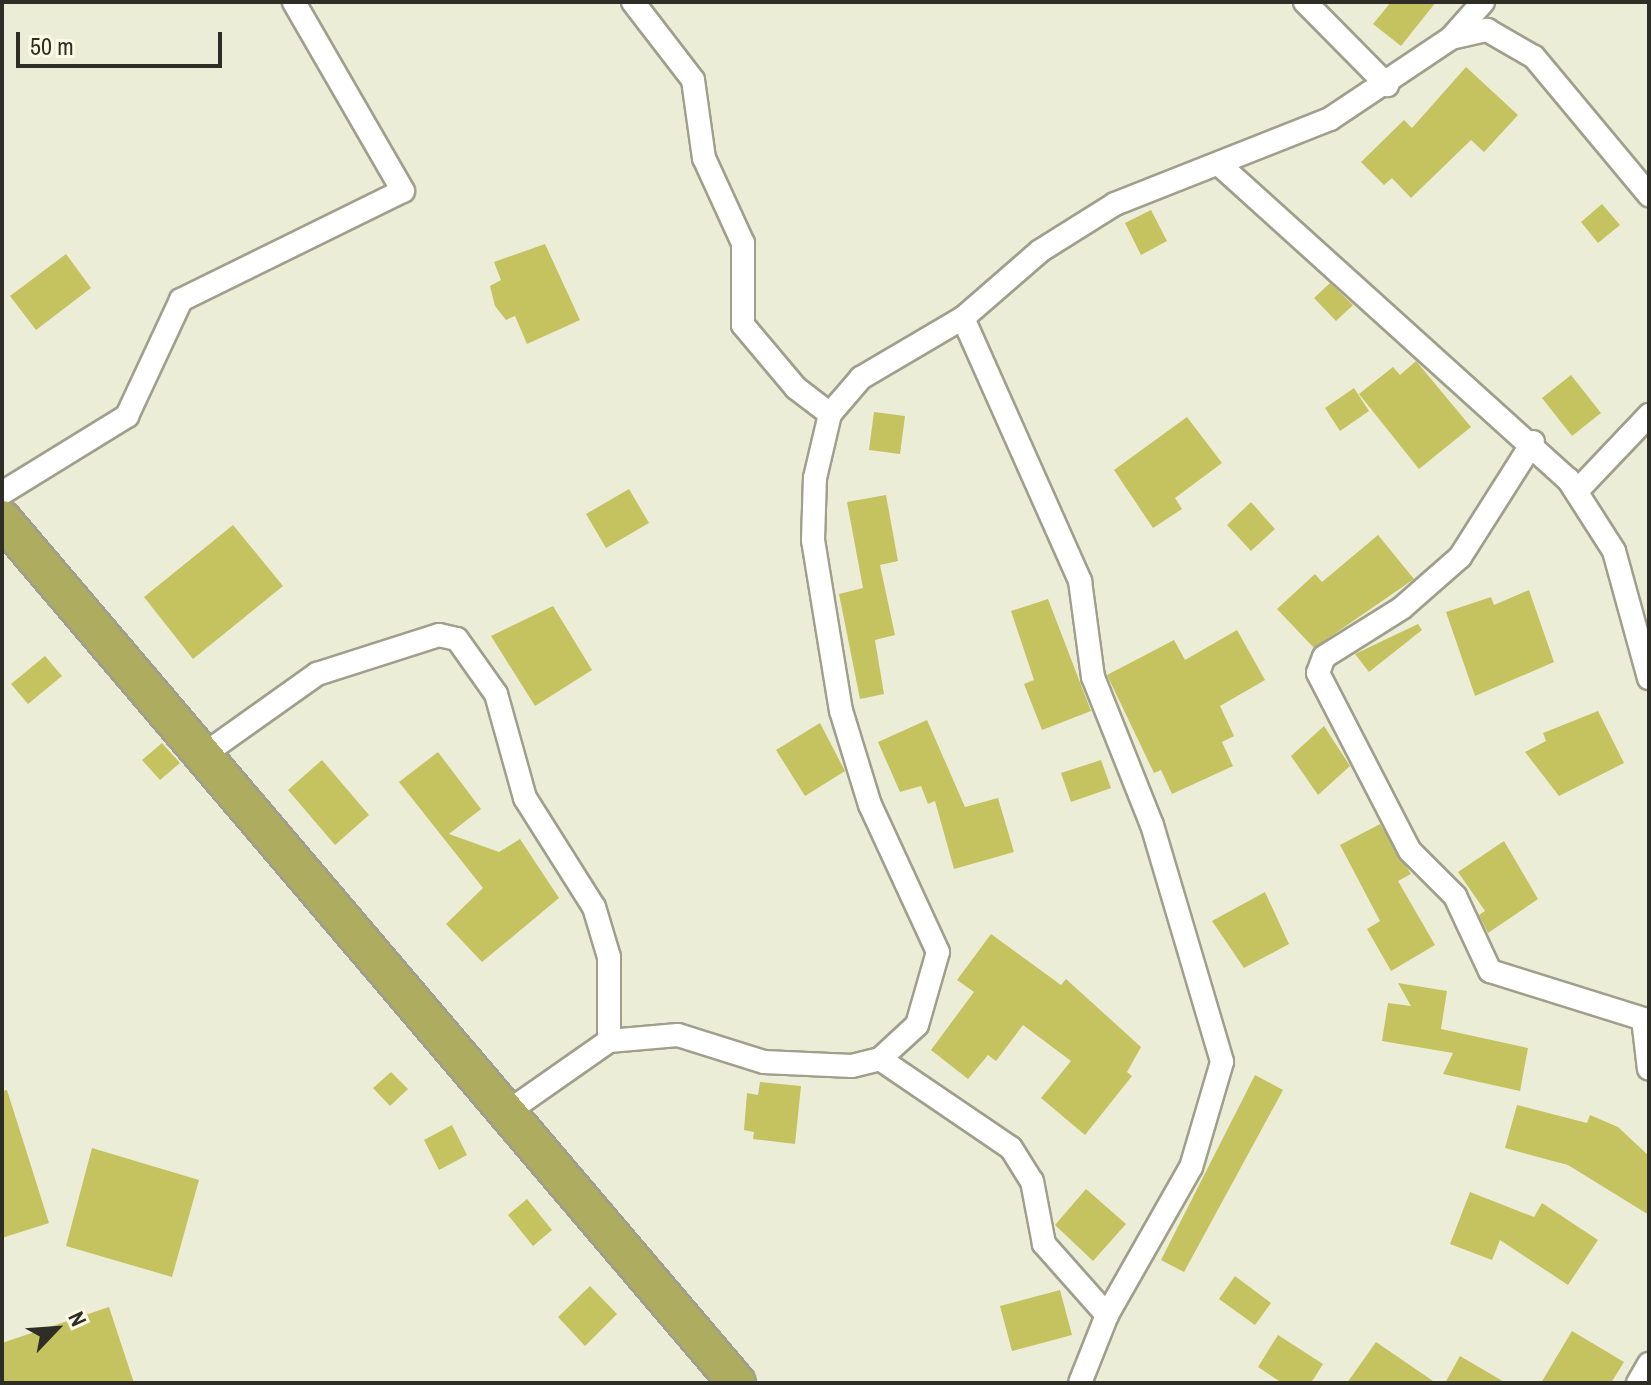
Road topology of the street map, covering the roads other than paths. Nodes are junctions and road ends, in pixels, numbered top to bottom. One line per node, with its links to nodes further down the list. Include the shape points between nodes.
1 (294, 2): 14 (street, via 403,191 181,300 127,416)
2 (633, 2): 10 (street, via 693,80 704,158 743,243 743,325 796,388)
3 (1305, 2): 6 (street)
4 (1483, 2): 5 (street)
5 (1451, 38): 6 (street); 8 (street, via 1487,30 1514,39)
6 (1387, 85): 7 (street)
7 (1221, 166): 9 (street, via 1115,204 1040,251); 12 (street)
8 (1649, 195)
9 (963, 318): 10 (street, via 861,378); 22 (street, via 1080,581 1093,677 1152,825 1222,1062 1191,1167)
10 (830, 414): 19 (street, via 815,478 813,540 825,636 870,805 938,952 917,1025)
11 (1649, 415): 13 (street)
12 (1533, 442): 13 (street); 20 (street, via 1460,557 1402,608 1324,657 1318,673 1410,851 1455,896 1490,971 1562,999 1639,1017 1646,1024)
13 (1577, 491): 16 (street, via 1614,551)
14 (2, 493)
15 (2, 519): 17 (highway)
16 (1649, 678)
17 (203, 755): 18 (street, via 317,674 439,635 457,639 496,694 525,798 599,921 610,969); 21 (highway)
18 (609, 1041): 19 (street, via 678,1035 764,1062 809,1067); 21 (street)
19 (880, 1059): 22 (street, via 1011,1148 1032,1181 1044,1244)
20 (1649, 1069)
21 (506, 1113): 24 (highway)
22 (1107, 1315): 25 (street)
23 (1649, 1364): 26 (street)
24 (737, 1383)
25 (1080, 1383)
26 (1638, 1383)

